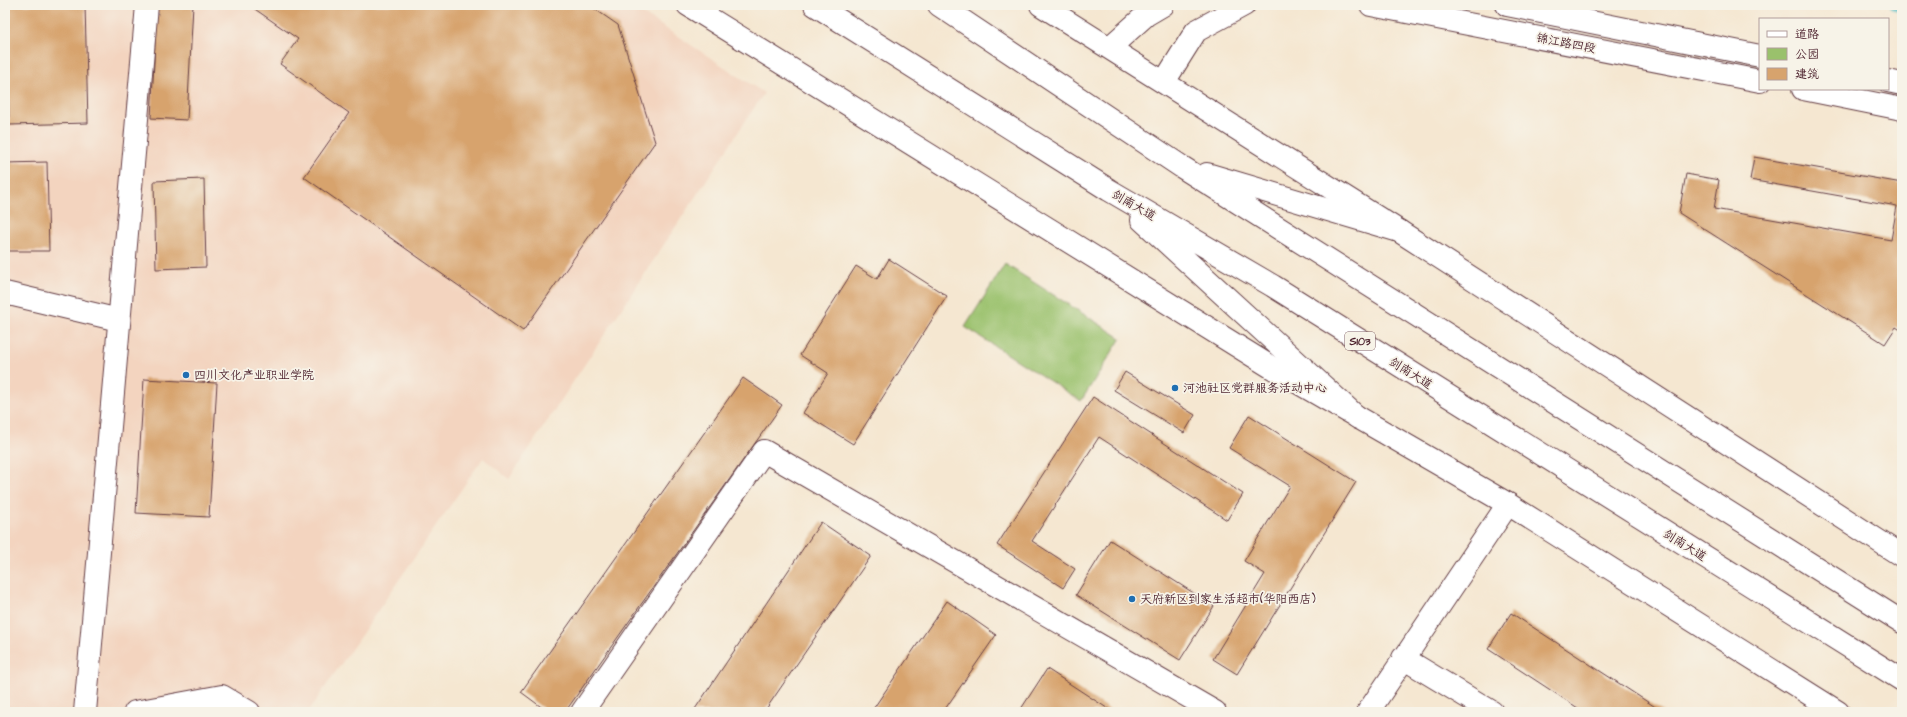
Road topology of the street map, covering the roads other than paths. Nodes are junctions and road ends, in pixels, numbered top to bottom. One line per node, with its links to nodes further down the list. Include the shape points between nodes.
1 (147, 5): 22 (main road)
2 (688, 5): 23 (main road, via 1271,368)
3 (815, 5): 19 (main road, 剑南大道 / S103)
4 (939, 5): 18 (main road)
5 (1041, 5): 10 (main road)
6 (1163, 5): 10 (main road, via 1146,15)
7 (1244, 5): 13 (main road, via 1196,31)
8 (1371, 5): 12 (main road, 锦江路四段)
9 (1507, 5): 11 (main road)
10 (1109, 48): 13 (main road)
11 (1759, 56)
12 (1759, 81)
13 (1164, 82): 20 (main road)
14 (1889, 82): 15 (main road)
15 (1902, 84)
16 (1808, 90): 17 (main road)
17 (1902, 108)
18 (1182, 167): 20 (main road); 26 (main road)
19 (1108, 190): 23 (main road); 28 (main road, 剑南大道 / S103, via 1286,295)
20 (1400, 231): 25 (main road)
21 (5, 293): 22 (main road)
22 (119, 320): 29 (main road)
23 (1358, 418): 24 (main road)
24 (1508, 504): 27 (main road); 36 (main road)
25 (1902, 556)
26 (1902, 622)
27 (1403, 658): 34 (main road); 35 (main road)
28 (1902, 680)
29 (85, 712)
30 (135, 712): 31 (main road, via 222,696)
31 (249, 712)
32 (582, 712): 33 (main road, via 764,451)
33 (1215, 712)
34 (1368, 712)
35 (1492, 712)
36 (1838, 712)

